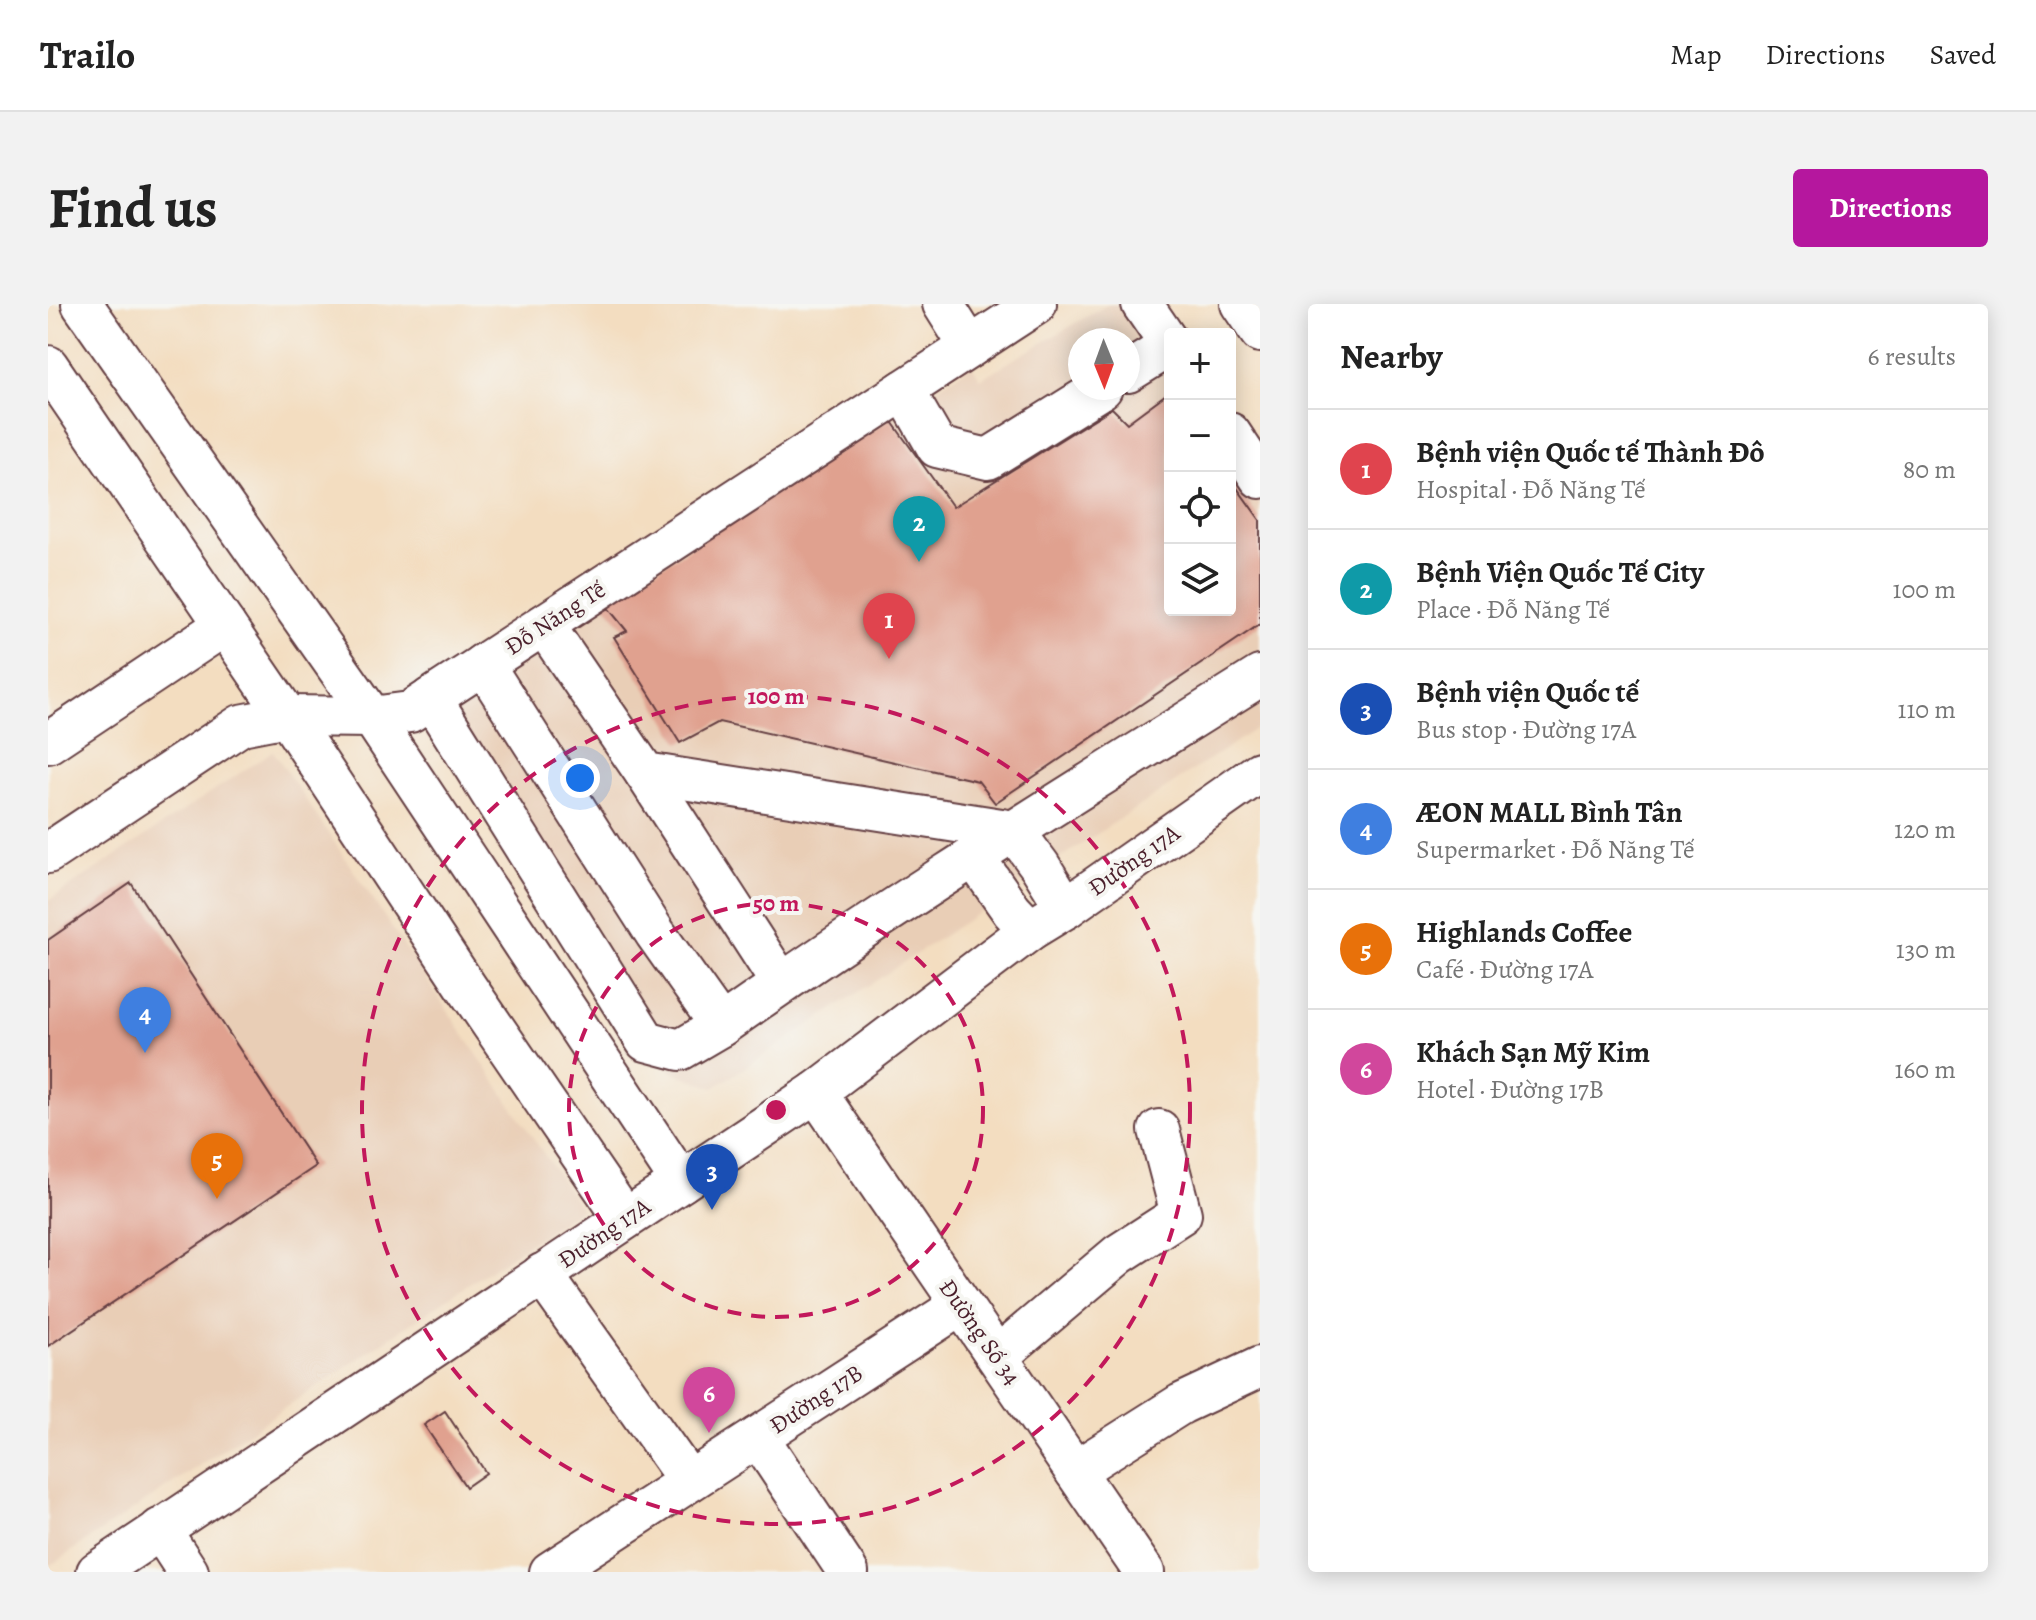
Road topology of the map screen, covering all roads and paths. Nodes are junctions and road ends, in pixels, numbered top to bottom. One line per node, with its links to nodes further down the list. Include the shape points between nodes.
1 (82, 304): 22 (street, via 178,411)
2 (943, 304): 8 (street)
3 (1036, 304): 8 (street, Đỗ Năng Tế)
4 (1142, 304): 7 (street)
5 (1241, 304): 6 (street)
6 (1260, 332)
7 (1164, 336)
8 (970, 347): 12 (street, Đỗ Năng Tế)
9 (1164, 349): 10 (street)
10 (1140, 364)
11 (48, 366): 16 (street)
12 (904, 390): 13 (street, via 937,447 988,459); 17 (street, Đỗ Năng Tế)
13 (1083, 400)
14 (1236, 442): 15 (street)
15 (1260, 478)
16 (225, 625): 21 (street); 23 (street)
17 (544, 625): 18 (street, Đỗ Năng Tế); 25 (street)
18 (483, 664): 20 (street, Đỗ Năng Tế); 32 (street, via 655,933)
19 (1260, 676): 26 (street)
20 (431, 698): 22 (street, Đỗ Năng Tế, via 410,712); 32 (street, via 646,1041 680,1050)
21 (287, 716): 22 (street, Đỗ Năng Tế); 27 (street, Đỗ Năng Tế, via 241,725); 36 (street)
22 (372, 717): 35 (street)
23 (48, 743)
24 (1260, 772): 29 (street, Đường 17A)
25 (645, 773): 26 (street); 31 (street)
26 (1014, 831): 28 (street); 29 (street)
27 (48, 853)
28 (974, 857): 30 (street); 31 (street)
29 (1066, 908): 30 (street, Đường 17A)
30 (1030, 930): 33 (street, Đường 17A)
31 (781, 983): 32 (street)
32 (721, 1026)
33 (816, 1092): 35 (street, Đường 17A); 38 (street, Đường Số 34)
34 (1159, 1130): 39 (street, via 1181,1214 1119,1254)
35 (681, 1182): 36 (street, Đường 17A)
36 (625, 1219): 37 (street, Đường 17A)
37 (542, 1274): 43 (street); 44 (street, Đường 17A)
38 (961, 1305): 39 (street, Đường Số 34); 41 (street, Đường 17B)
39 (998, 1356): 42 (street, Đường Số 34)
40 (1260, 1367): 42 (street, via 1181,1404)
41 (758, 1437): 43 (street, Đường 17B); 48 (street)
42 (1075, 1471): 49 (street, Đường Số 34)
43 (689, 1481): 47 (street, Đường 17B)
44 (160, 1529): 45 (street, Đường 17A); 46 (street)
45 (97, 1572)
46 (188, 1572)
47 (550, 1572)
48 (848, 1572)
49 (1144, 1572)

